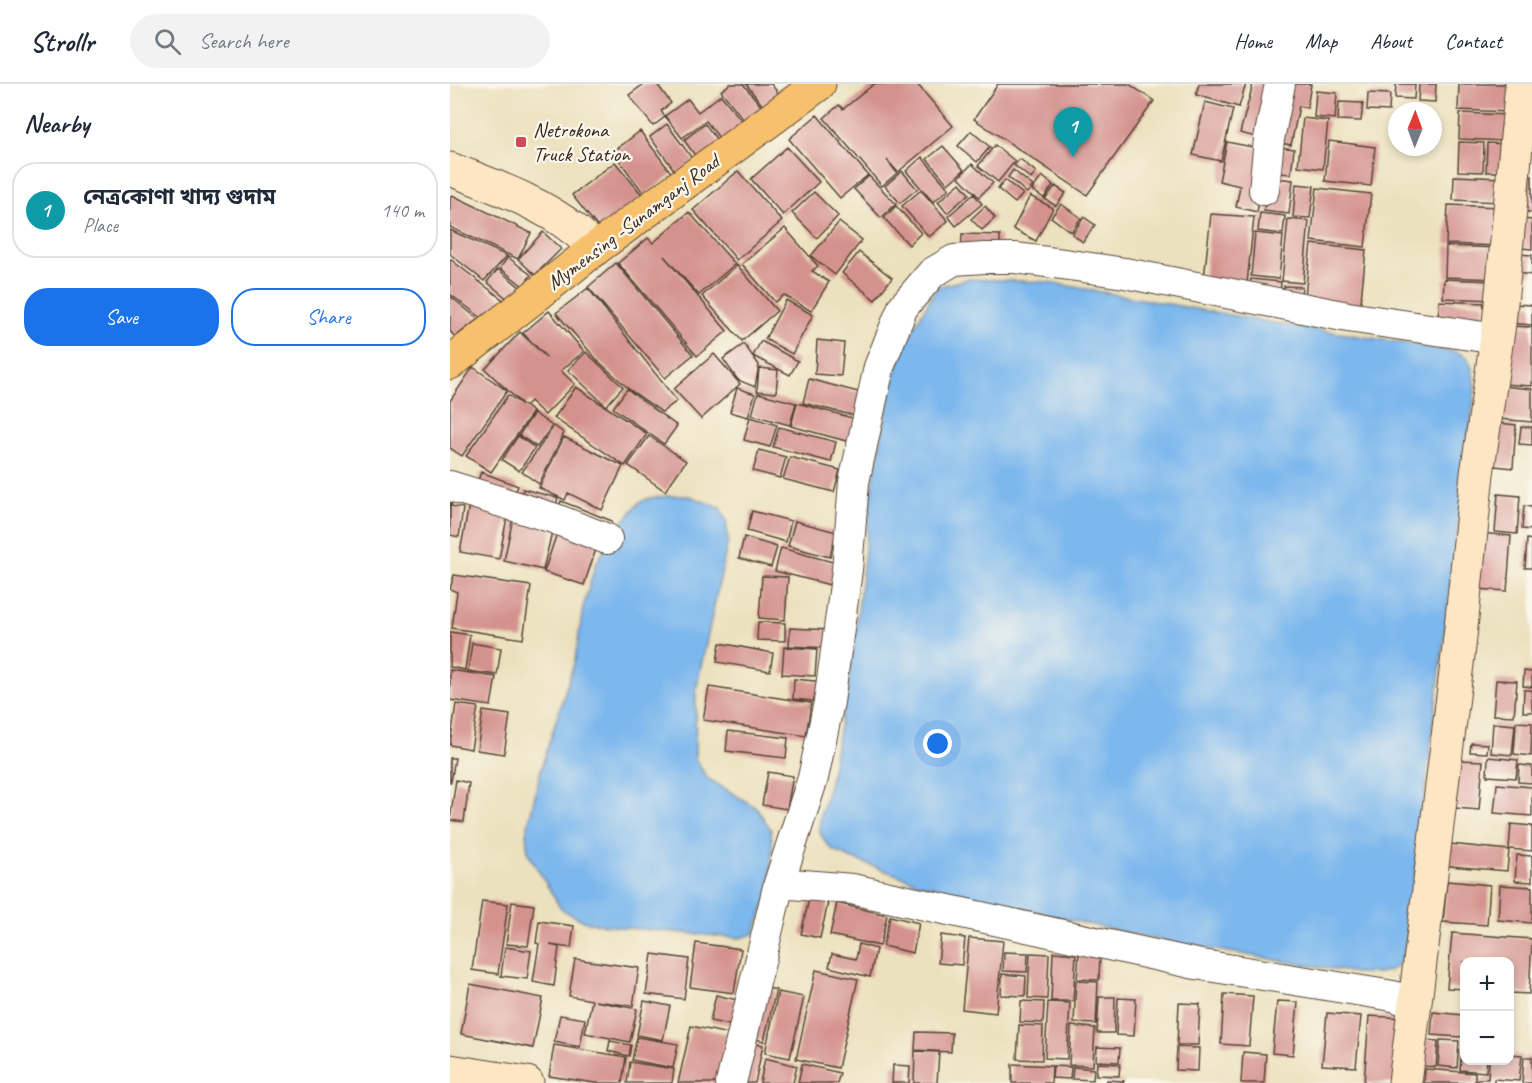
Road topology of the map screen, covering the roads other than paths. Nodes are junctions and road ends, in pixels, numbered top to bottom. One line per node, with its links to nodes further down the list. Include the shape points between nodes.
1 (819, 84): 6 (main road, Mymensing -Sunamganj Road)
2 (1280, 84): 5 (street)
3 (1522, 84): 7 (street)
4 (450, 168): 6 (street, via 551,215 576,230)
5 (1264, 190)
6 (595, 249): 8 (main road, Mymensing -Sunamganj Road)
7 (1497, 339): 11 (street, via 1348,318 1125,273 1015,258 954,260 932,273 903,307 879,367 854,482 829,702 813,778); 12 (street)
8 (450, 363)
9 (450, 486): 10 (street)
10 (607, 539)
11 (779, 883): 12 (street, via 852,889 1196,964 1393,996); 15 (street)
12 (1414, 1003): 16 (street)
13 (450, 1071): 14 (street)
14 (527, 1083)
15 (731, 1083)
16 (1405, 1083)

